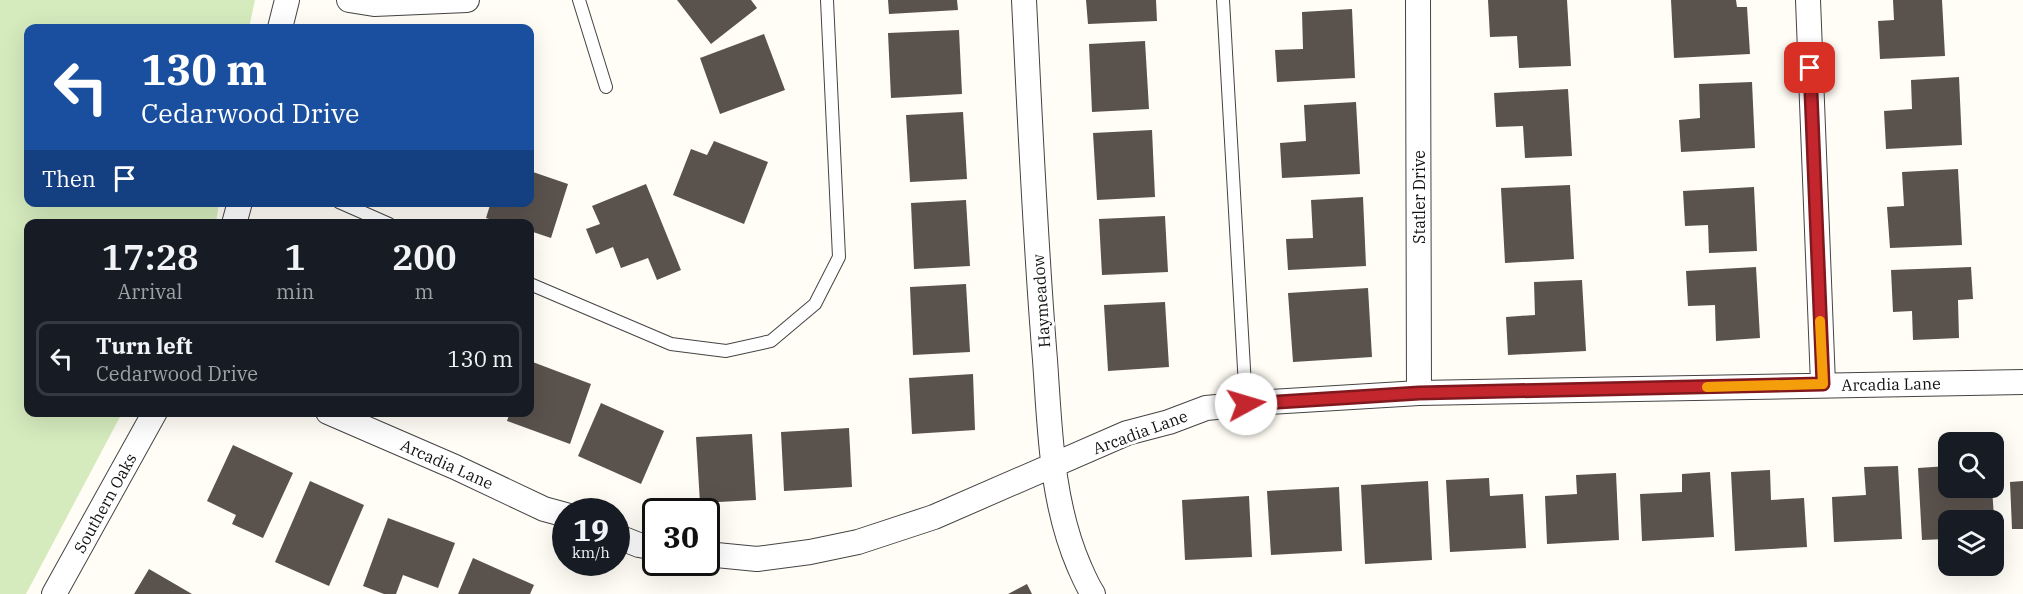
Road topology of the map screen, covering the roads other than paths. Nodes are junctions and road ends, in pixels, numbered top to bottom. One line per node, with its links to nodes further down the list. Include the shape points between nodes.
1 (287, 0): 10 (street)
2 (348, 0): 3 (street, via 374,4)
3 (467, 0)
4 (579, 0): 11 (lane)
5 (827, 0): 14 (lane, via 839,257 815,304 771,341 726,351 671,344)
6 (1024, 0): 21 (street, Haymeadow)
7 (1223, 0): 18 (lane)
8 (1418, 0): 17 (street, Statler Drive)
9 (1808, 0): 16 (street)
10 (281, 24)
11 (606, 87)
12 (350, 207): 13 (lane)
13 (377, 219)
14 (534, 286)
15 (2023, 382): 16 (street, Arcadia Lane)
16 (1823, 384): 17 (street, Arcadia Lane)
17 (1419, 393): 18 (street, Arcadia Lane)
18 (1246, 404): 21 (street, Arcadia Lane, via 1206,408 1127,433)
19 (152, 417): 24 (street, Southern Oaks)
20 (340, 417): 22 (street, Arcadia Lane)
21 (1053, 466): 23 (street, Arcadia Lane, via 934,517 858,542 757,559); 25 (street, Haymeadow, via 1062,517)
22 (552, 511)
23 (720, 555)
24 (54, 594)
25 (1093, 594)

